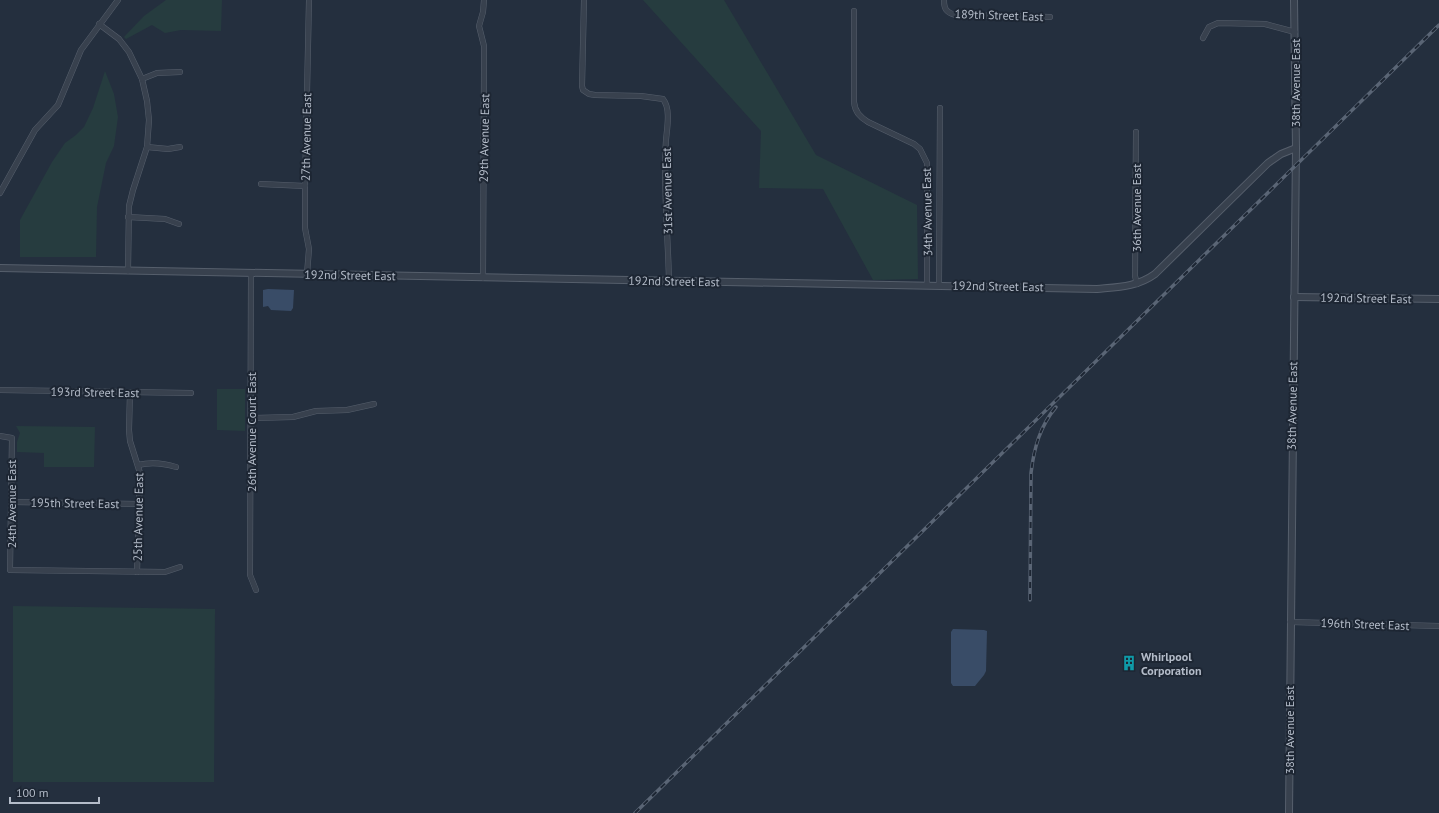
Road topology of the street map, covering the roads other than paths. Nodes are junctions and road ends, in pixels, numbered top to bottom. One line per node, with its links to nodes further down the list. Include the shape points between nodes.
1 (118, 0): 9 (street)
2 (309, 0): 20 (street, 27th Avenue East)
3 (484, 0): 28 (street, 29th Avenue East, via 479,26 484,46)
4 (584, 0): 29 (street, 31st Avenue East, via 583,90 595,95 652,96 665,101 668,122 665,164)
5 (944, 0): 8 (street, 189th Street East, via 945,10 955,15)
6 (1294, 0): 10 (street, 38th Avenue East)
7 (854, 11): 31 (street, 34th Avenue East, via 856,112 868,122 914,144 923,152 927,163)
8 (1050, 17)
9 (99, 24): 13 (street, via 119,39 129,52); 21 (street, via 81,50 58,105 34,130)
10 (1295, 32): 11 (street, via 1265,24 1218,23 1209,27); 18 (street, 38th Avenue East)
11 (1202, 38)
12 (180, 72): 13 (street, via 157,73)
13 (142, 79): 16 (street, via 149,120)
14 (940, 108): 32 (street)
15 (1136, 132): 30 (street, 36th Avenue East)
16 (147, 147): 17 (street); 22 (street, via 133,190)
17 (180, 147)
18 (1296, 148): 30 (street, 192nd Street East, via 1281,154 1268,164 1166,265 1150,278); 33 (street, 38th Avenue East)
19 (261, 184): 20 (street)
20 (305, 186): 27 (street, 27th Avenue East)
21 (0, 193)
22 (128, 217): 23 (street, via 165,220); 25 (street)
23 (179, 224)
24 (0, 268): 25 (street, 192nd Street East)
25 (128, 271): 26 (street, 192nd Street East)
26 (251, 273): 27 (street, 192nd Street East); 39 (street, 26th Avenue Court East)
27 (307, 274): 28 (street, 192nd Street East)
28 (483, 278): 29 (street, 192nd Street East)
29 (669, 281): 31 (street, 192nd Street East)
30 (1137, 284): 32 (street, 192nd Street East, via 1096,288)
31 (927, 285): 32 (street, 192nd Street East)
32 (939, 285)
33 (1294, 297): 34 (street, 192nd Street East); 48 (street, 38th Avenue East)
34 (1439, 299)
35 (0, 390): 36 (street, 193rd Street East)
36 (130, 392): 37 (street, 193rd Street East); 41 (street, 25th Avenue East, via 130,441)
37 (191, 393)
38 (374, 404): 39 (street, via 347,410 316,411 293,417)
39 (251, 418): 47 (street, 26th Avenue Court East, via 250,575)
40 (0, 436): 43 (street, 24th Avenue East, via 12,438)
41 (138, 465): 42 (street, via 147,463); 44 (street, 25th Avenue East)
42 (176, 467)
43 (11, 502): 44 (street, 195th Street East); 46 (street, 24th Avenue East, via 10,570)
44 (139, 504): 46 (street, 25th Avenue East)
45 (180, 567): 46 (street, via 165,572)
46 (137, 572)
47 (256, 590)
48 (1290, 622): 49 (street, 196th Street East); 50 (street, 38th Avenue East)
49 (1439, 626)
50 (1289, 813)

